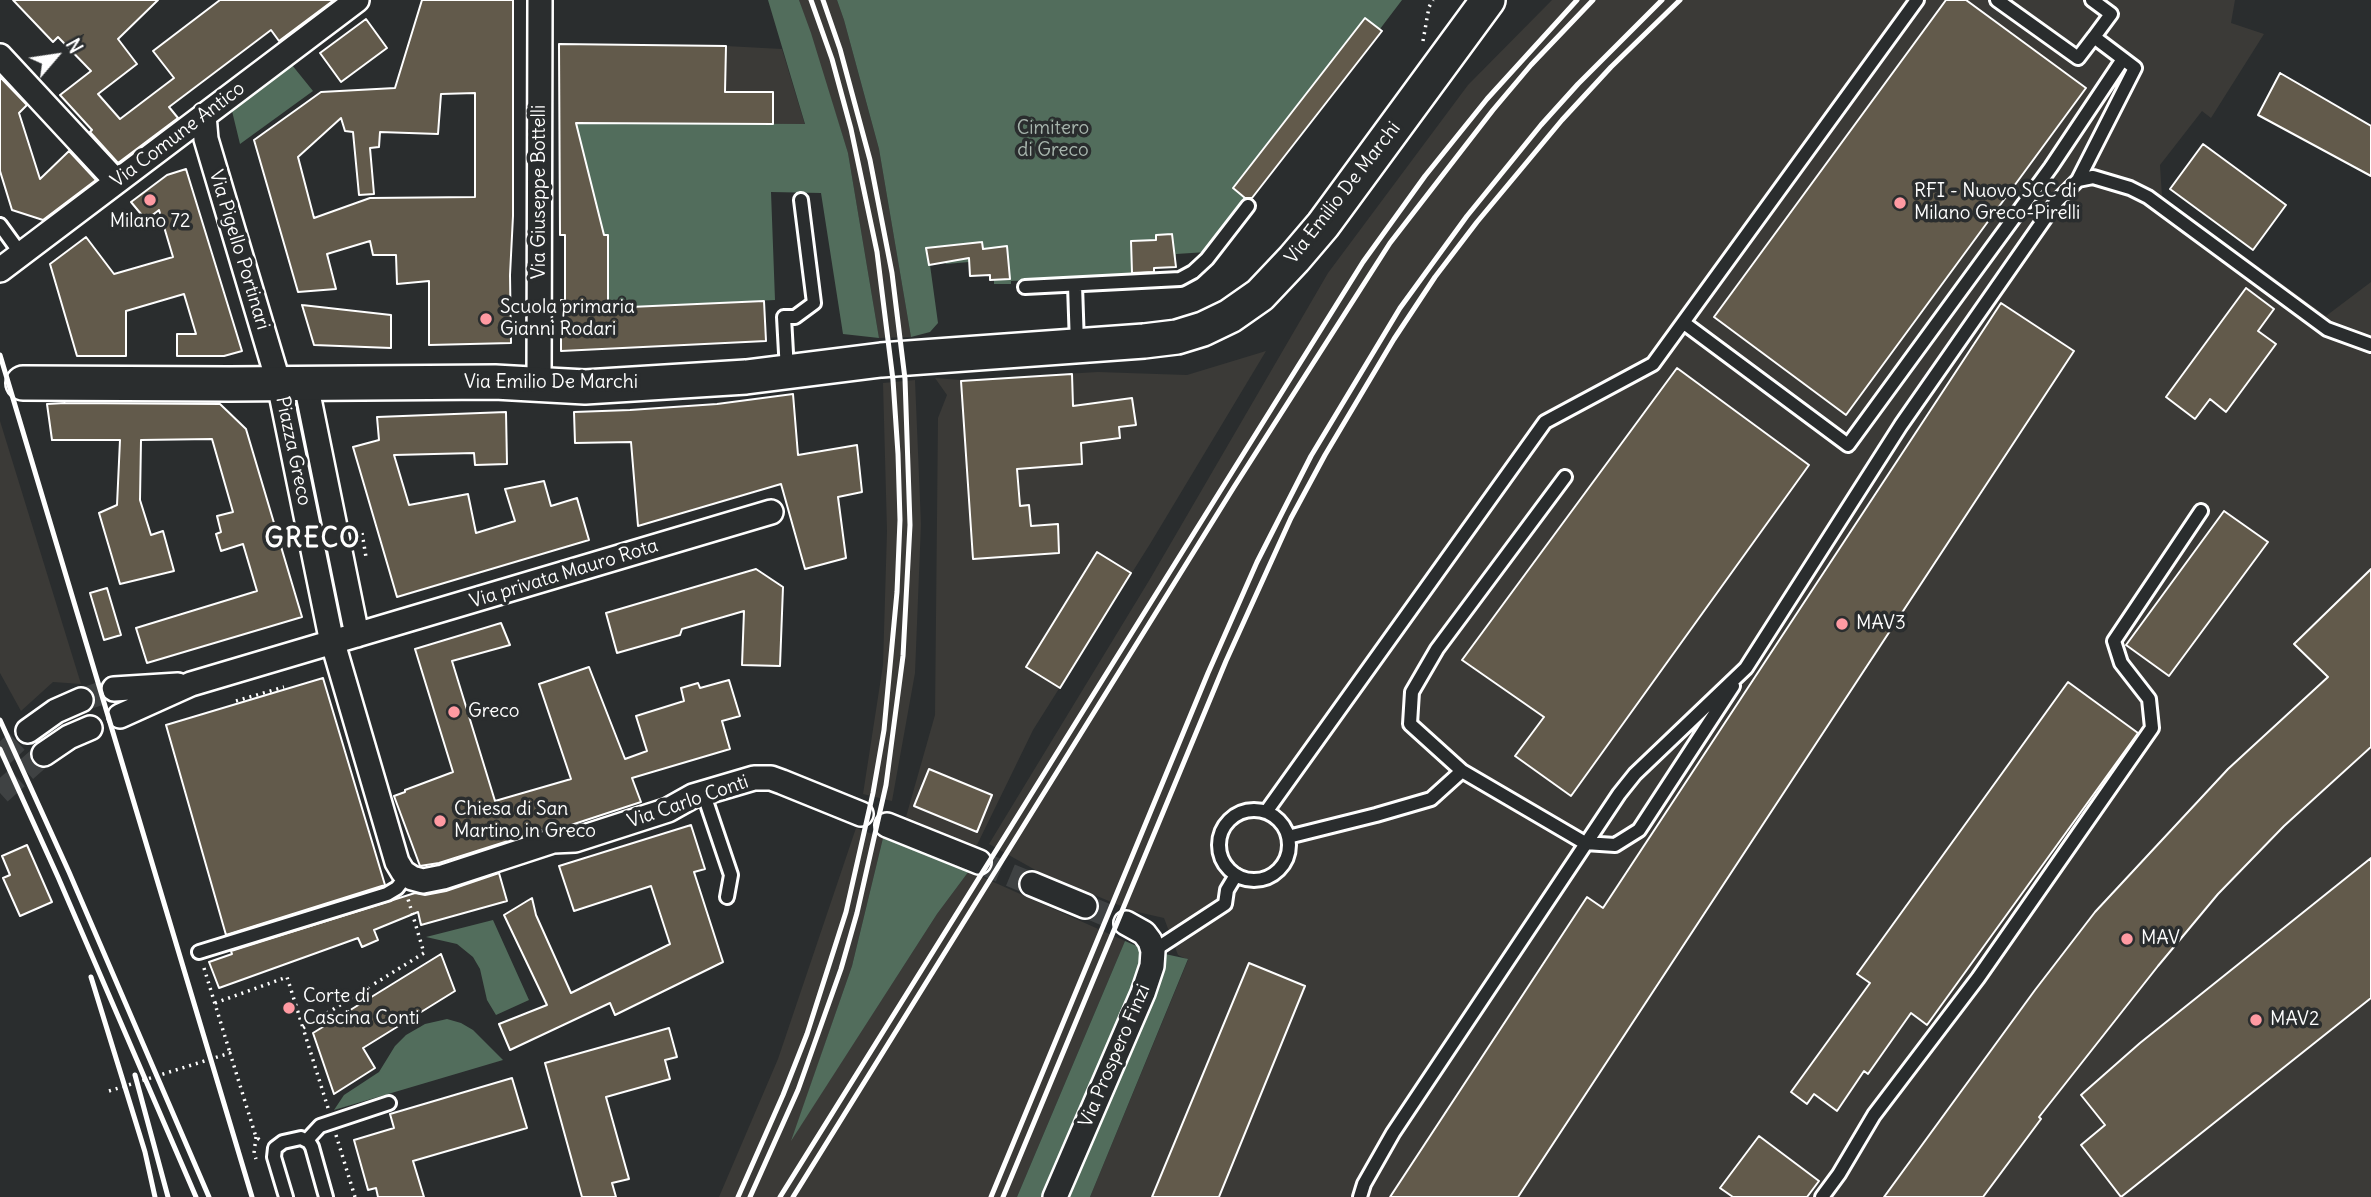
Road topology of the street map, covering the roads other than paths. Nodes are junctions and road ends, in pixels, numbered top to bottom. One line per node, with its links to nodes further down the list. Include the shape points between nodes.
1 (357, 0): 11 (street, Via Comune Antico)
2 (540, 0): 27 (street, Via Giuseppe Bottelli)
3 (1488, 0): 23 (street, Via Emilio De Marchi, via 1323,225 1260,295 1230,316 1177,337)
4 (1917, 0): 21 (lane)
5 (1997, 0): 7 (lane)
6 (2092, 0): 8 (lane, via 2111,14)
7 (2014, 5): 8 (lane, via 2078,58)
8 (2094, 37): 10 (lane)
9 (0, 56): 13 (street)
10 (2123, 59): 12 (lane, via 2135,68); 21 (lane, via 2051,167 1848,445)
11 (204, 115): 13 (street, Via Comune Antico); 26 (street, Via Pigello Portinari, via 206,139)
12 (2078, 180): 22 (lane, via 2093,177 2148,197 2327,329); 33 (lane, via 2057,201 1901,425)
13 (116, 181): 17 (street, Via Comune Antico)
14 (801, 200): 24 (lane, via 814,303 794,317 784,317)
15 (1248, 206): 19 (lane, via 1207,259 1185,277)
16 (0, 225): 17 (lane)
17 (21, 254): 18 (street, Via Comune Antico)
18 (0, 270)
19 (1075, 285): 20 (lane); 23 (lane)
20 (1025, 287)
21 (1684, 323): 43 (lane, via 1653,364 1545,422)
22 (2371, 345)
23 (1077, 346): 24 (street, Via Emilio De Marchi, via 881,360)
24 (787, 372): 27 (street, Via Emilio De Marchi, via 585,387)
25 (23, 383): 26 (street, Via Emilio De Marchi)
26 (293, 384): 27 (street, Via Emilio De Marchi); 31 (street, Piazza Greco); 32 (street, Piazza Greco)
27 (539, 384)
28 (1564, 477): 41 (lane, via 1437,649 1412,692 1410,724)
29 (2201, 511): 63 (lane, via 2114,641 2121,663 2149,699 2152,728 1978,978 1874,1115)
30 (771, 512): 31 (street, Via privata Mauro Rota)
31 (358, 635): 32 (street)
32 (333, 642): 34 (street); 51 (street, Piazza Greco)
33 (1746, 668): 47 (lane, via 1635,774); 47 (lane, via 1639,830 1615,845)
34 (191, 684): 35 (street); 37 (street)
35 (114, 689)
36 (81, 700): 39 (street, via 55,711)
37 (120, 716)
38 (90, 728): 40 (street)
39 (28, 732)
40 (44, 754)
41 (1462, 771): 46 (lane, via 1431,799); 47 (lane)
42 (704, 792): 44 (street, Via Carlo Conti, via 743,780 771,778); 51 (street, Via Carlo Conti, via 667,810 572,841 550,842); 52 (lane, via 731,875)
43 (1266, 812): 46 (lane, via 1284,827); 49 (lane, via 1243,811 1225,824 1220,835 1221,858)
44 (861, 814)
45 (887, 825): 48 (street)
46 (1288, 837): 49 (lane, via 1279,869 1258,879)
47 (1585, 843): 62 (lane, via 1393,1133)
48 (979, 862)
49 (1236, 875): 55 (lane, via 1225,904)
50 (1032, 884): 53 (street)
51 (407, 886): 56 (lane)
52 (727, 897)
53 (1085, 906)
54 (1126, 923): 55 (street, via 1144,933)
55 (1153, 951): 61 (street, Via Prospero Finzi, via 1147,982)
56 (200, 952)
57 (389, 1103): 58 (lane, via 320,1126)
58 (307, 1140): 59 (lane, via 296,1138 275,1148); 60 (lane)
59 (286, 1197)
60 (326, 1197)
61 (1055, 1197)
62 (1360, 1197)
63 (1822, 1197)

